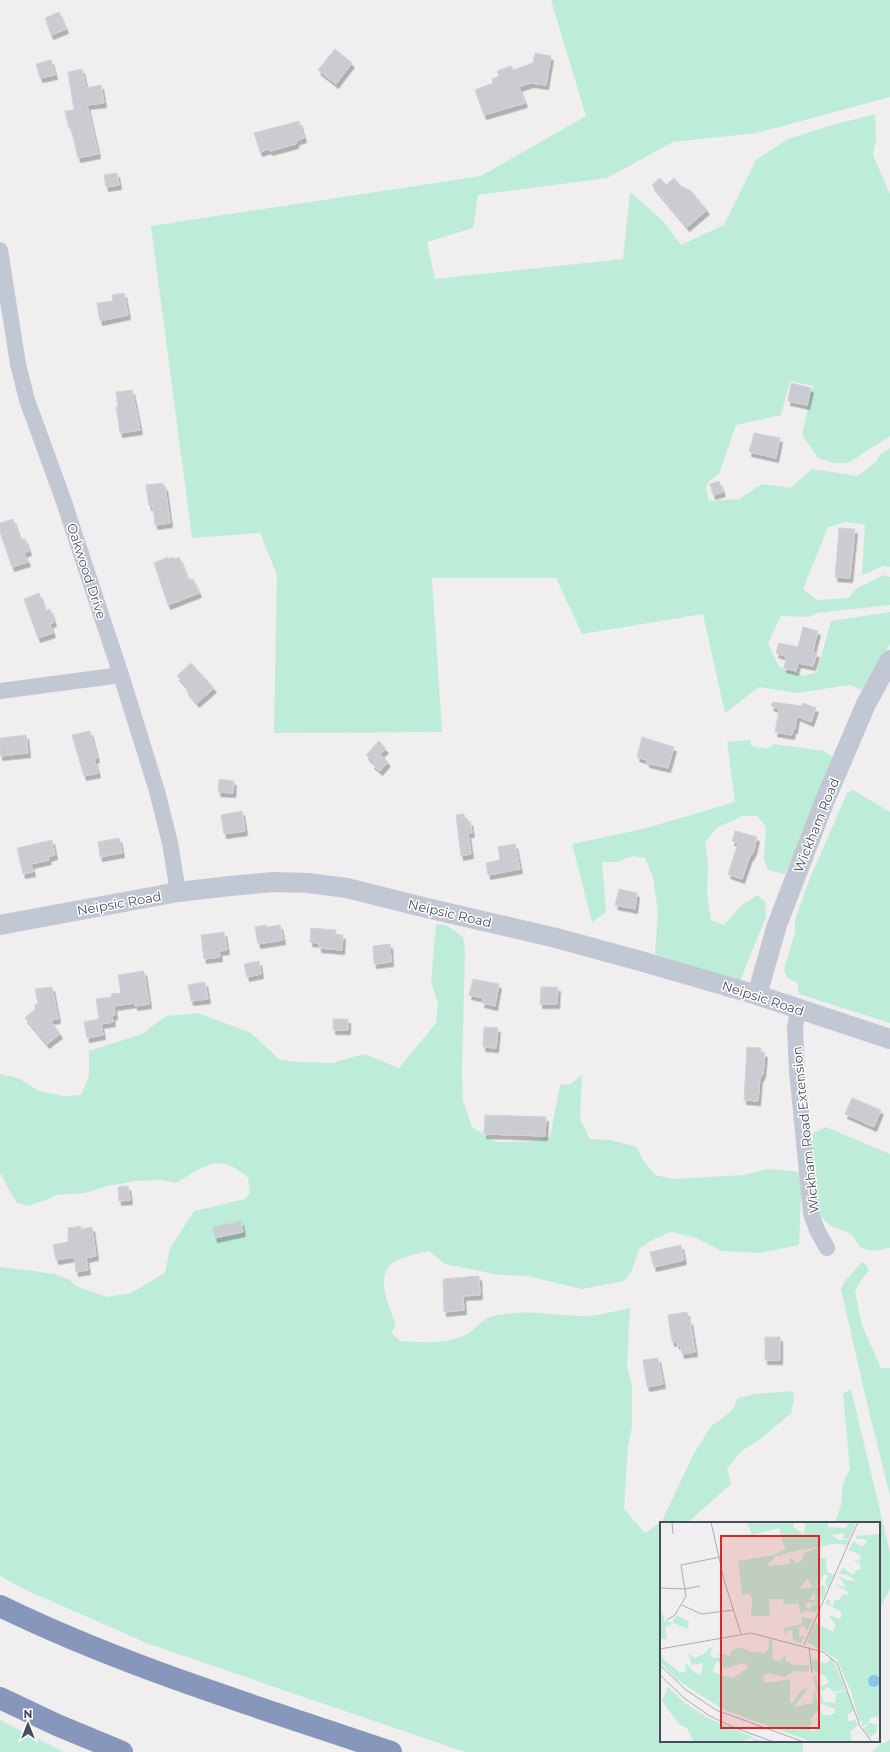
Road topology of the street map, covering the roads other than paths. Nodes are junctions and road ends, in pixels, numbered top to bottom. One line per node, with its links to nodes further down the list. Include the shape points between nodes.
1 (0, 250): 3 (street, Oakwood Drive, via 18,364 27,400)
2 (890, 660): 7 (street, Wickham Road, via 866,704 825,800 777,925)
3 (121, 675): 4 (street); 5 (street, Oakwood Drive, via 157,790 170,843)
4 (0, 691)
5 (178, 892): 6 (street, Neipsic Road); 7 (street, Neipsic Road, via 274,882 308,882 347,888 587,946)
6 (0, 925)
7 (757, 995): 8 (street, Neipsic Road)
8 (798, 1010): 9 (street, Neipsic Road); 10 (street, Wickham Road Extension, via 794,1028 811,1213)
9 (890, 1039)
10 (827, 1248)
11 (0, 1606): 14 (highway, via 141,1666)
12 (0, 1698): 13 (highway)
13 (122, 1752)
14 (391, 1752)

